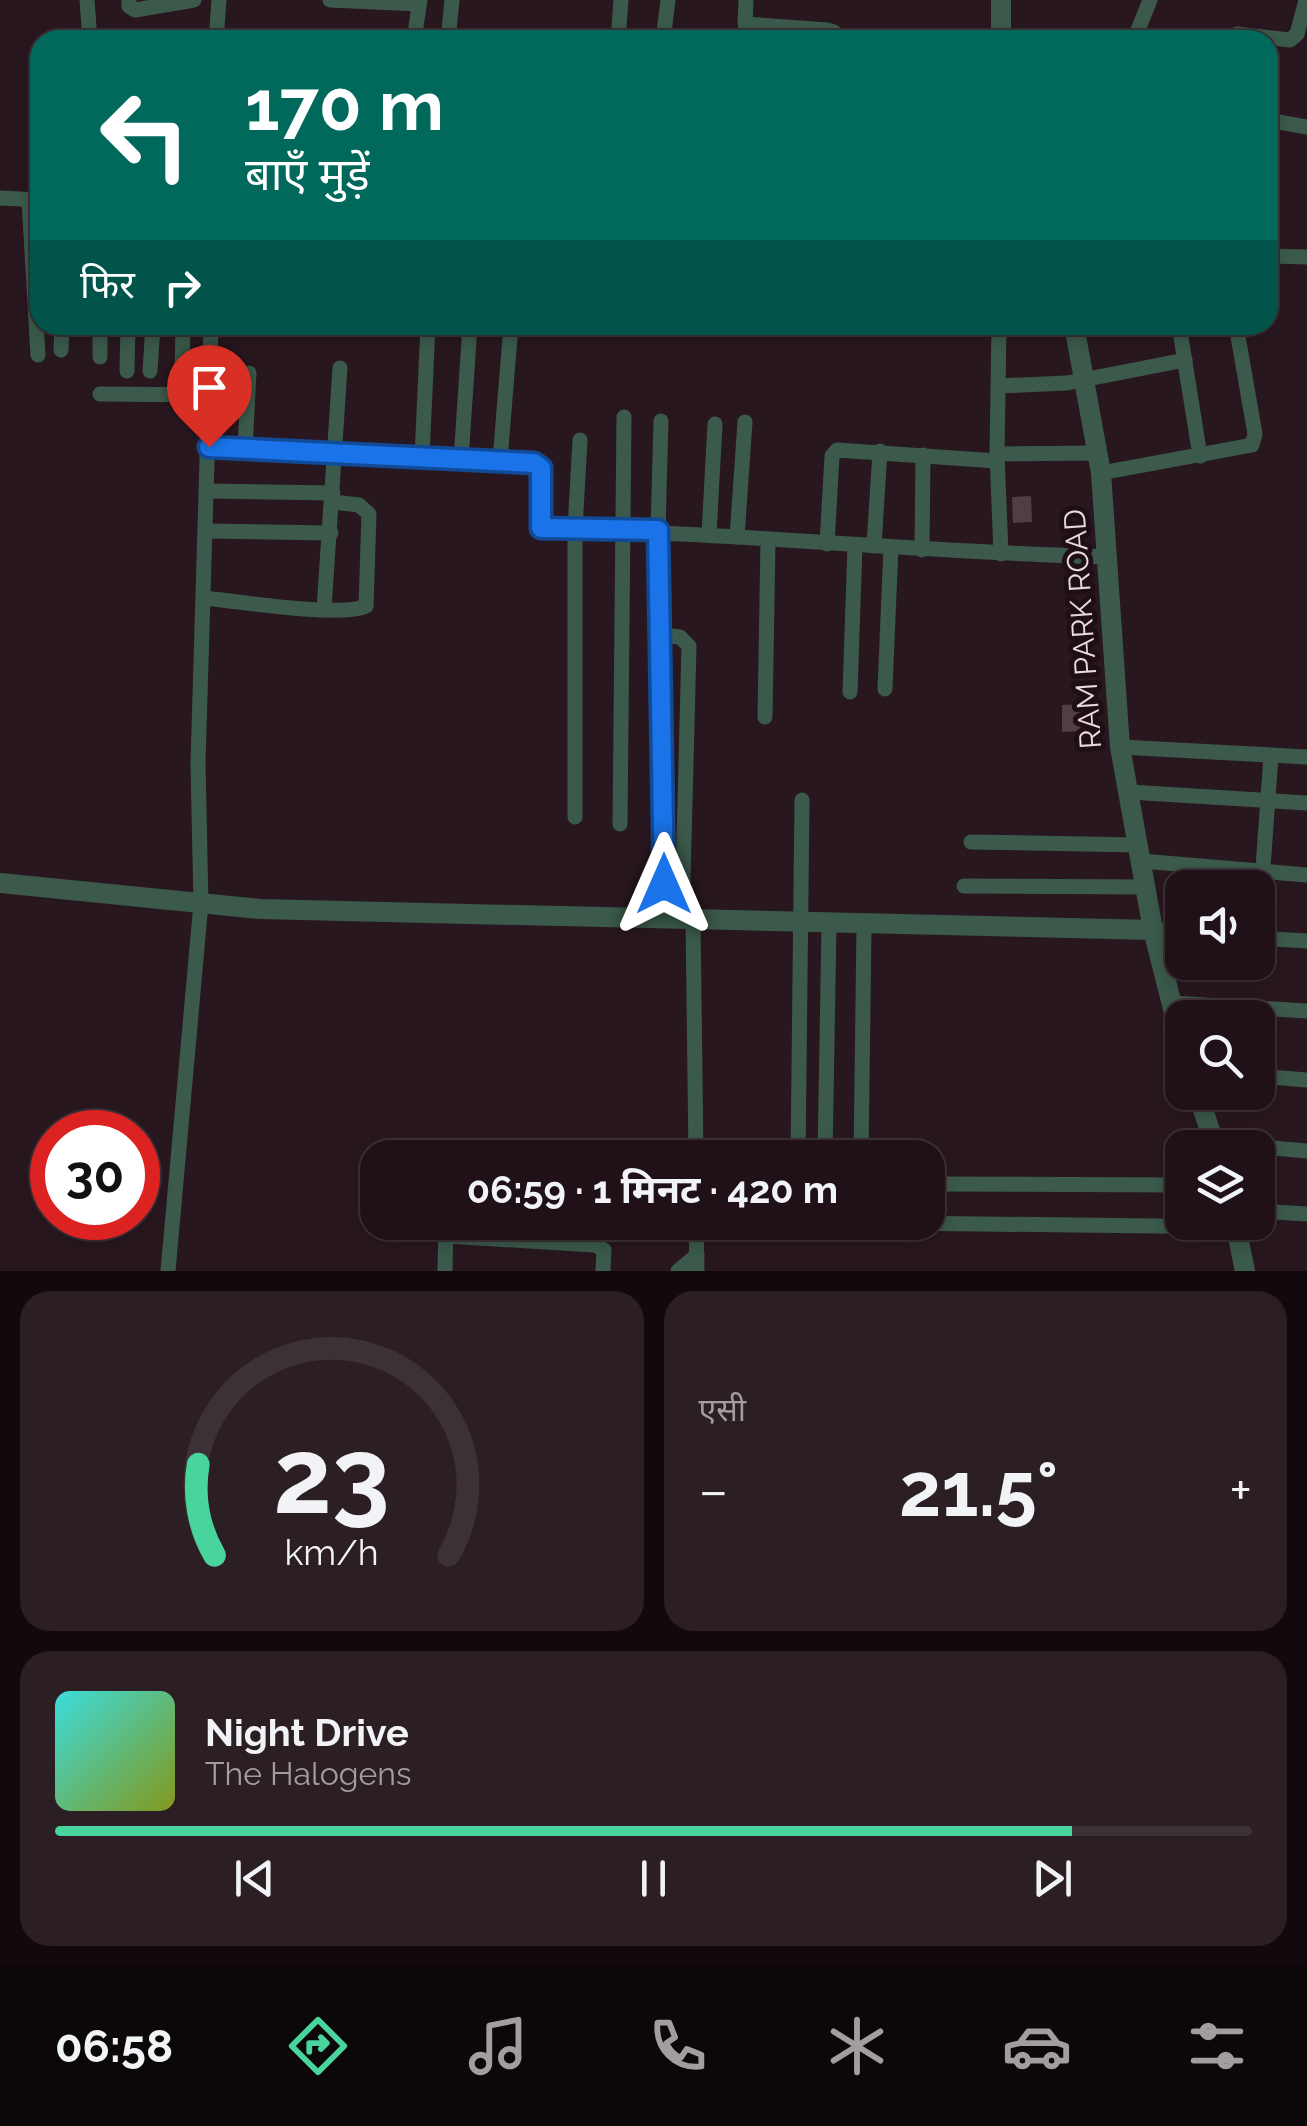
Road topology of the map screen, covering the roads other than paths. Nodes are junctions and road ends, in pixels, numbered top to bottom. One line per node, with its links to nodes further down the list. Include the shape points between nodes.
1 (87, 0): 15 (street)
2 (129, 0): 3 (street, via 134,10)
3 (194, 0)
4 (220, 0): 16 (street)
5 (330, 0): 13 (street)
6 (452, 0): 18 (street)
7 (621, 0): 19 (street)
8 (668, 0): 20 (street)
9 (746, 0): 21 (street)
10 (1001, 0): 22 (street)
11 (1150, 0): 23 (street)
12 (1306, 0): 14 (street)
13 (419, 2): 17 (street)
14 (1304, 22): 24 (street, via 1290,40)
15 (89, 30)
16 (217, 30)
17 (415, 30)
18 (449, 30)
19 (619, 30)
20 (664, 30)
21 (744, 30)
22 (1001, 30)
23 (1138, 30)
24 (1278, 39)
25 (1278, 122): 26 (street)
26 (1307, 126)
27 (0, 198): 28 (street)
28 (30, 200)
29 (1278, 256): 30 (street)
30 (1307, 256)
31 (37, 335): 46 (street)
32 (62, 335): 45 (street)
33 (100, 335): 47 (street)
34 (128, 335): 50 (street)
35 (152, 335): 51 (street)
36 (183, 335): 53 (street)
37 (211, 335): 57 (street)
38 (428, 335): 69 (street)
39 (469, 335): 71 (street)
40 (510, 335): 72 (street)
41 (999, 335): 55 (street)
42 (1076, 335): 54 (street, RAM PARK ROAD)
43 (1181, 335): 48 (street)
44 (1238, 335): 68 (street, via 1255,440 1246,448)
45 (61, 350)
46 (38, 355)
47 (100, 357)
48 (1185, 360): 54 (street); 68 (street)
49 (340, 368): 66 (street)
50 (127, 372)
51 (150, 372)
52 (250, 373): 64 (street)
53 (182, 374)
54 (1084, 379): 55 (street); 73 (street, RAM PARK ROAD)
55 (998, 386): 70 (street)
56 (100, 394): 57 (street)
57 (210, 394): 63 (street)
58 (624, 417): 77 (street)
59 (661, 421): 78 (street)
60 (745, 422): 82 (street)
61 (715, 424): 81 (street)
62 (580, 440): 76 (street)
63 (209, 447): 64 (street); 74 (street)
64 (245, 449): 66 (street)
65 (880, 451): 67 (street); 84 (street, via 834,452); 86 (street)
66 (336, 452): 69 (street); 75 (street)
67 (922, 455): 70 (street); 88 (street)
68 (1200, 456): 73 (street)
69 (422, 457): 71 (street)
70 (997, 458): 73 (street); 89 (street)
71 (461, 460): 72 (street)
72 (500, 460): 76 (street, via 538,464 541,528)
73 (1100, 463): 90 (street, RAM PARK ROAD)
74 (208, 490): 75 (street); 79 (street)
75 (333, 497): 80 (street); 92 (street, via 370,514 367,602 358,610)
76 (575, 529): 77 (street); 104 (street)
77 (622, 530): 78 (street); 105 (street)
78 (658, 530): 81 (street); 93 (street)
79 (206, 531): 80 (street); 91 (street)
80 (331, 533): 92 (street)
81 (710, 534): 82 (street)
82 (737, 537): 83 (street)
83 (768, 540): 84 (street); 96 (street)
84 (826, 544): 85 (street)
85 (855, 546): 86 (street); 95 (street)
86 (874, 546): 87 (street)
87 (891, 547): 88 (street); 94 (street)
88 (922, 550): 89 (street)
89 (1001, 554): 90 (street)
90 (1109, 557): 97 (street, RAM PARK ROAD)
91 (204, 598): 92 (street); 115 (street)
92 (324, 609)
93 (663, 635): 116 (street); 116 (street, via 689,646)
94 (885, 690)
95 (850, 692)
96 (765, 717)
97 (1120, 746): 98 (street); 100 (street, RAM PARK ROAD)
98 (1271, 756): 99 (street); 102 (street)
99 (1307, 757)
100 (1129, 792): 102 (street); 107 (street, RAM PARK ROAD)
101 (802, 800): 117 (street)
102 (1268, 801): 103 (street); 109 (street)
103 (1307, 804)
104 (575, 817)
105 (620, 824)
106 (971, 842): 107 (street)
107 (1140, 853): 108 (street); 114 (street, RAM PARK ROAD)
108 (1249, 870)
109 (1262, 870)
110 (1275, 873): 111 (street)
111 (1307, 875)
112 (0, 883): 115 (street)
113 (964, 886): 114 (street)
114 (1145, 887): 120 (street, RAM PARK ROAD)
115 (201, 904): 116 (street); 145 (street)
116 (680, 918): 117 (street); 129 (street)
117 (799, 923): 118 (street); 130 (street)
118 (829, 924): 119 (street); 131 (street)
119 (864, 925): 120 (street); 132 (street)
120 (1153, 930): 121 (street); 124 (street, RAM PARK ROAD)
121 (1165, 931)
122 (1275, 938): 123 (street)
123 (1307, 941)
124 (1171, 1000)
125 (1275, 1010): 126 (street)
126 (1307, 1012)
127 (1275, 1077): 128 (street)
128 (1307, 1080)
129 (695, 1140)
130 (798, 1140)
131 (825, 1140)
132 (861, 1140)
133 (1275, 1149): 134 (street)
134 (1307, 1151)
135 (945, 1184): 136 (street)
136 (1165, 1186)
137 (1275, 1212): 138 (street)
138 (1307, 1214)
139 (945, 1223): 140 (street)
140 (1165, 1225)
141 (446, 1240): 146 (street)
142 (545, 1240): 147 (street, via 595,1245 604,1250)
143 (1239, 1240): 149 (street)
144 (697, 1263): 148 (street)
145 (168, 1271)
146 (446, 1271)
147 (603, 1271)
148 (678, 1271)
149 (1245, 1271)

